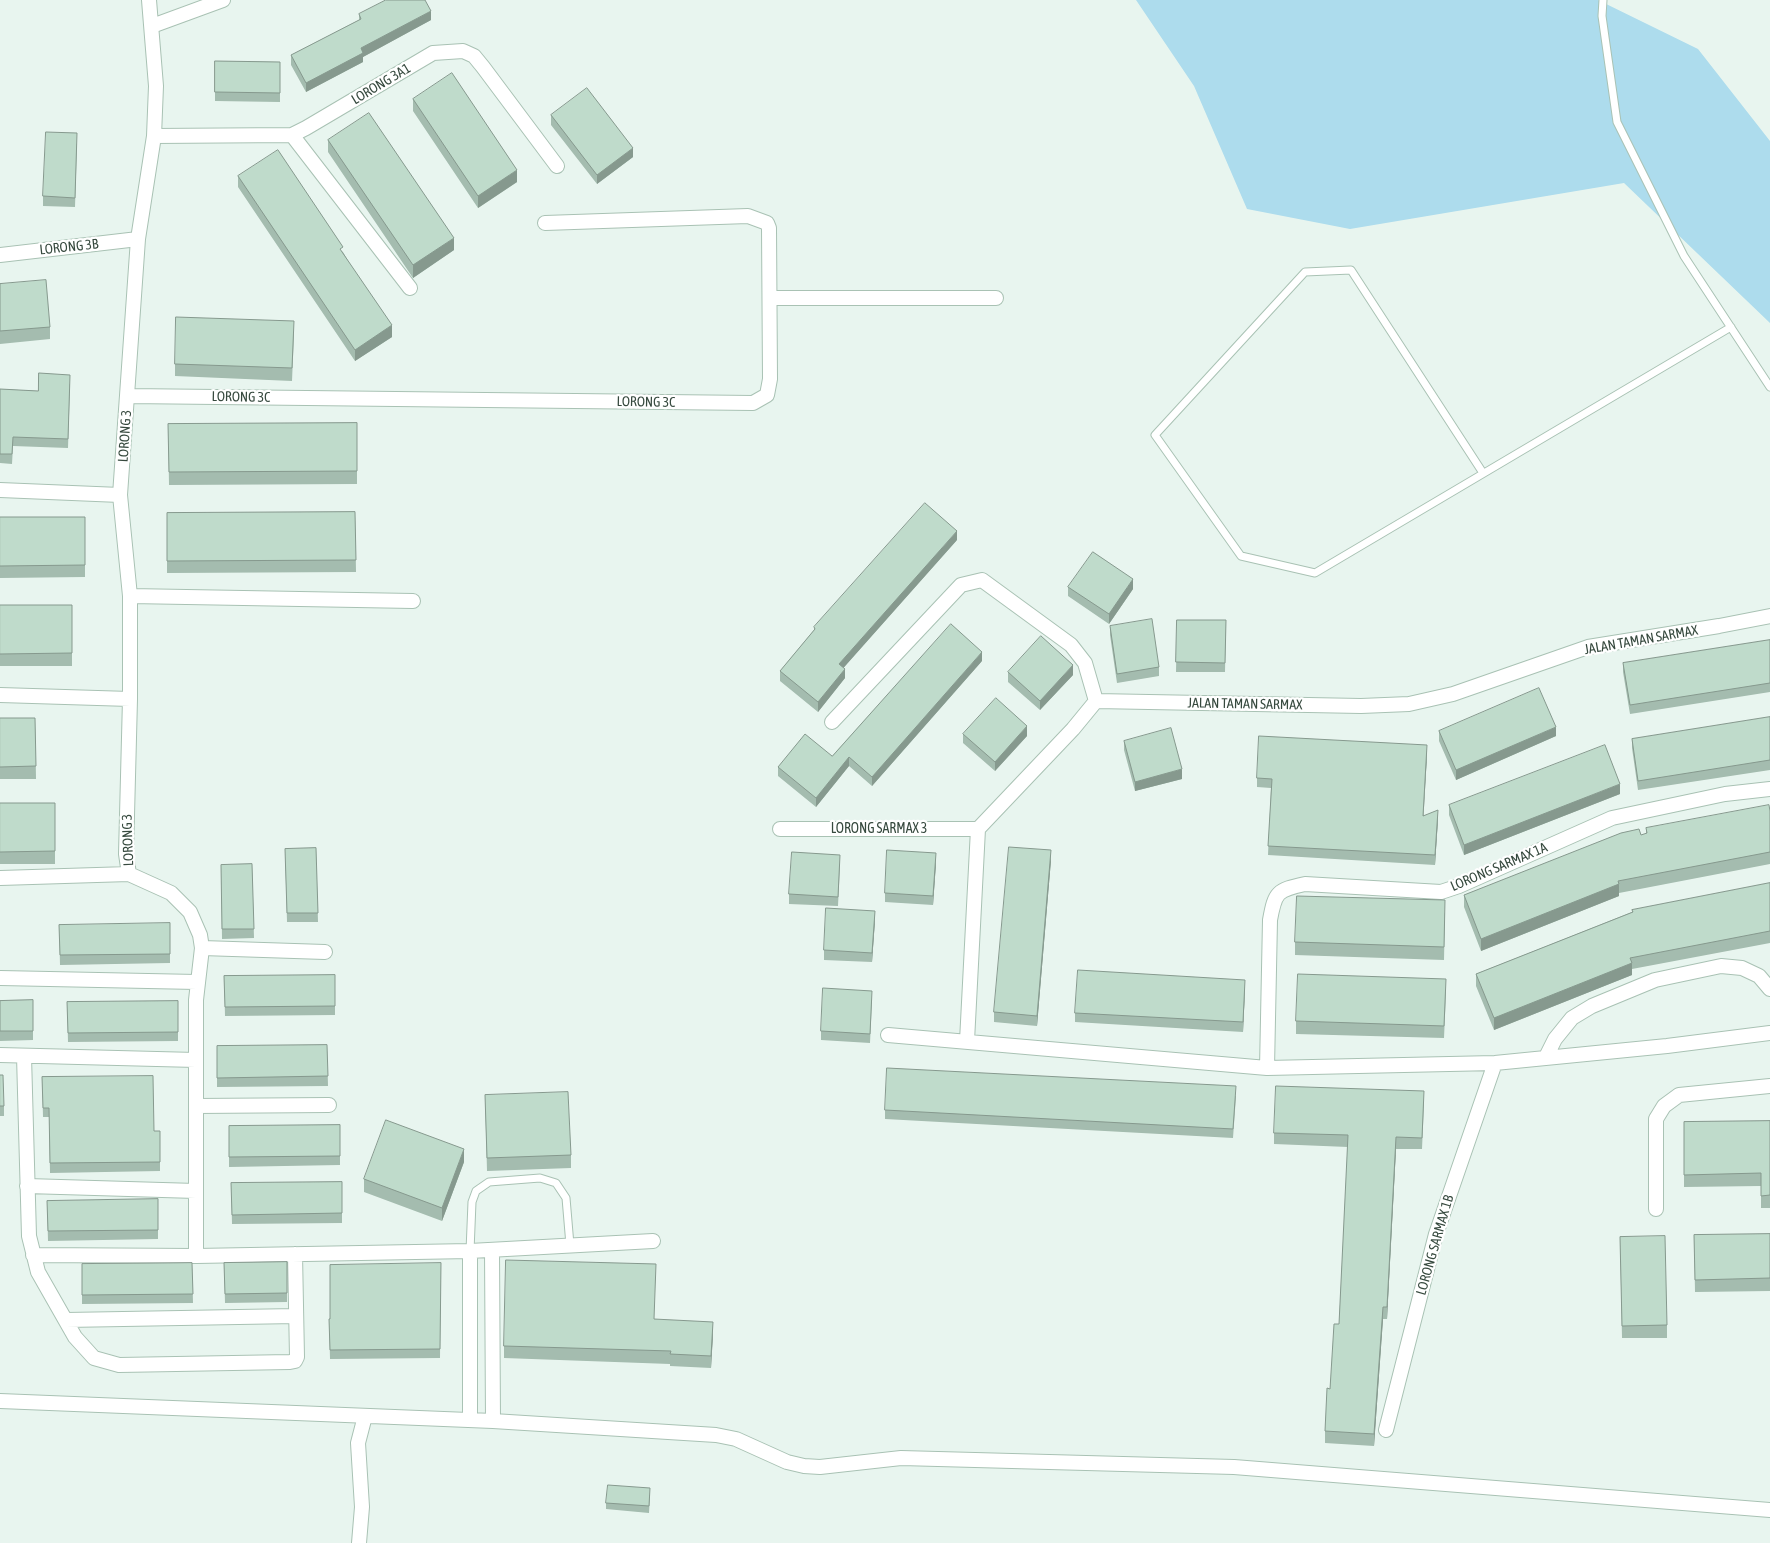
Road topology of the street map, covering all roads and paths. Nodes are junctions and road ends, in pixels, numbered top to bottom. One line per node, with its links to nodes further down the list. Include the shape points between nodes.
1 (150, 0): 4 (street, LORONG 3)
2 (223, 0): 4 (street)
3 (1603, 0): 14 (lane, via 1602,16 1617,122 1684,256)
4 (152, 26): 6 (street, LORONG 3, via 156,86)
5 (292, 135): 6 (street, LORONG 3A1); 7 (street, LORONG 3A1, via 433,53 463,51 474,56 483,67); 11 (street)
6 (154, 136): 9 (street, LORONG 3)
7 (557, 166)
8 (546, 223): 12 (street, LORONG 3C, via 748,216 764,221 769,228)
9 (138, 239): 10 (street, LORONG 3B); 16 (street, LORONG 3)
10 (0, 255)
11 (410, 288)
12 (770, 298): 13 (street); 16 (street, LORONG 3C, via 770,380 767,395 754,403)
13 (996, 298)
14 (1731, 327): 15 (lane); 17 (lane)
15 (1770, 387)
16 (128, 396): 19 (street, LORONG 3)
17 (1483, 473): 17 (lane, via 1315,573 1241,556 1156,435 1305,272 1351,270)
18 (0, 490): 19 (street)
19 (120, 495): 20 (street, LORONG 3)
20 (130, 596): 21 (street); 24 (street, LORONG 3)
21 (413, 601)
22 (1770, 616): 25 (street, JALAN TAMAN SARMAX, via 1588,647 1453,694 1409,704)
23 (0, 696): 24 (street)
24 (130, 699): 30 (street, LORONG 3, via 126,854)
25 (1096, 701): 26 (street, via 1085,663 1071,645 982,580 961,585); 29 (street)
26 (832, 722)
27 (1770, 788): 45 (street, LORONG SARMAX 1A, via 1612,818 1441,892 1305,884 1285,888 1274,899 1270,920)
28 (780, 829): 29 (street, LORONG SARMAX 3)
29 (978, 829): 39 (street)
30 (129, 874): 31 (street); 32 (street, via 171,893 190,912)
31 (0, 878)
32 (202, 948): 33 (street); 35 (street)
33 (325, 952)
34 (0, 978): 35 (street)
35 (198, 982): 43 (street)
36 (1770, 989): 42 (street, via 1759,976 1742,968 1721,966 1654,980 1572,1018)
37 (1770, 1033): 42 (street)
38 (888, 1035): 39 (street)
39 (967, 1041): 45 (street)
40 (0, 1055): 41 (street)
41 (24, 1056): 43 (street); 49 (street)
42 (1546, 1057): 44 (street)
43 (196, 1060): 48 (street)
44 (1495, 1063): 45 (street); 65 (street, LORONG SARMAX 1B, via 1436,1234)
45 (1267, 1068)
46 (1770, 1086): 51 (street, via 1679,1095 1664,1106 1656,1120)
47 (329, 1105): 48 (street)
48 (196, 1106): 50 (street)
49 (27, 1186): 50 (street); 57 (street)
50 (196, 1191): 58 (street)
51 (1656, 1208)
52 (653, 1241): 53 (street)
53 (570, 1245): 54 (lane, via 566,1198 556,1184 540,1178 489,1182 476,1191 472,1202); 55 (street)
54 (470, 1250): 55 (street); 56 (street); 63 (street)
55 (492, 1250): 64 (street)
56 (295, 1254): 58 (street); 59 (street)
57 (33, 1255): 58 (street); 60 (street, via 38,1272)
58 (196, 1256)
59 (296, 1316): 60 (street); 60 (street, via 295,1361 119,1365 94,1358 75,1337)
60 (66, 1320)
61 (0, 1401): 62 (street)
62 (365, 1416): 63 (street); 67 (street, via 358,1443 362,1507)
63 (470, 1420): 64 (street)
64 (493, 1421): 66 (street, via 716,1435 736,1439 787,1462 804,1466 901,1458 1234,1467)
65 (1386, 1430)
66 (1770, 1510)
67 (359, 1543)

